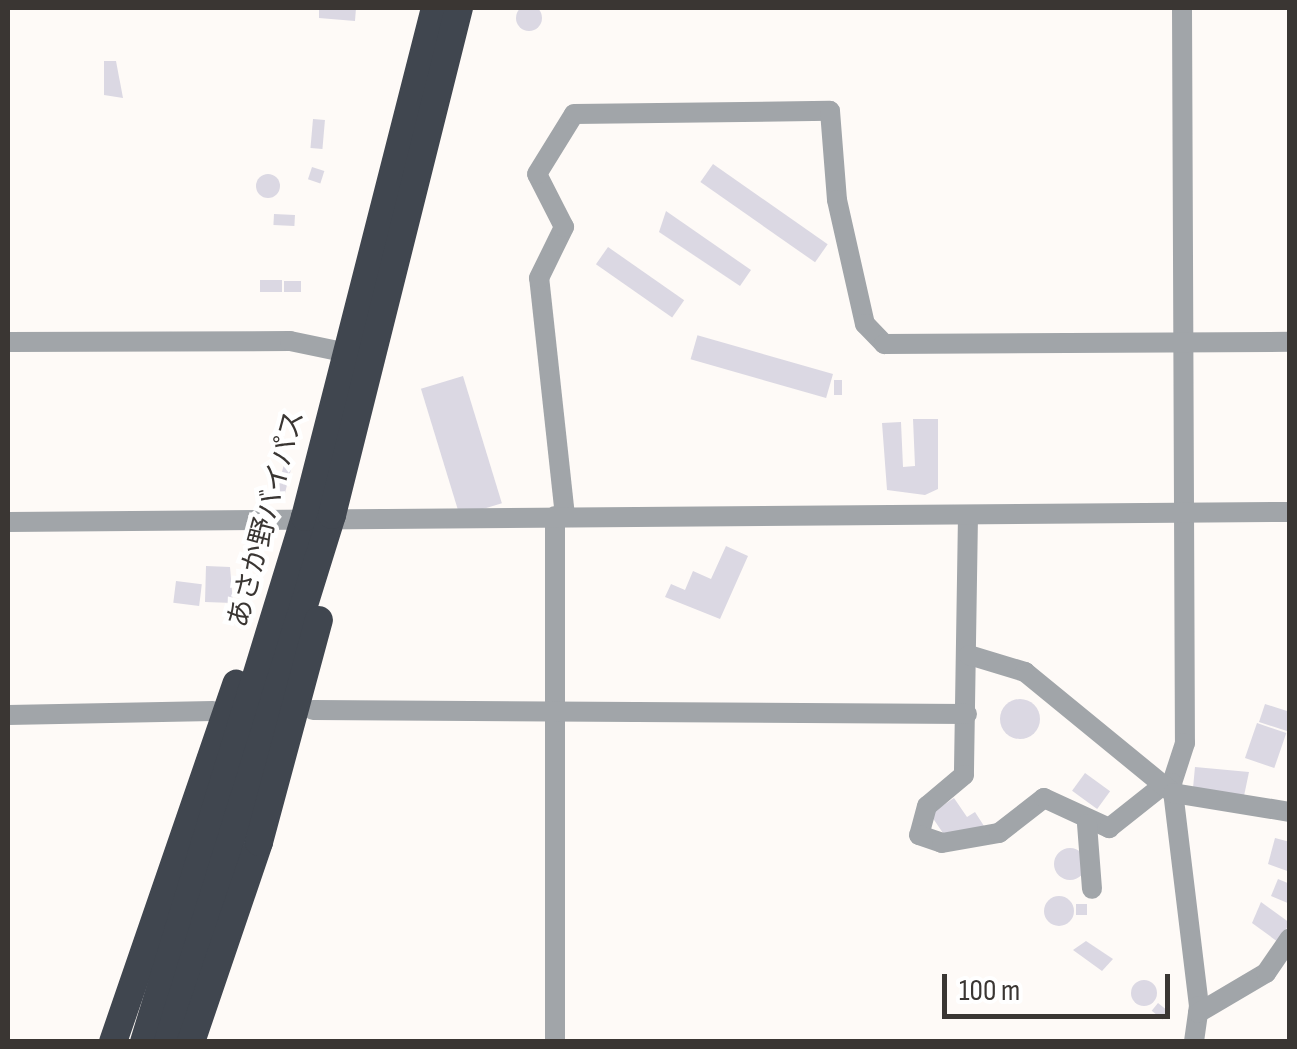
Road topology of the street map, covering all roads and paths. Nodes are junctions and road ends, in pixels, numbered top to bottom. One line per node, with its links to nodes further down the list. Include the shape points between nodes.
1 (435, 8): 7 (highway, あさか野バイパス)
2 (459, 8): 11 (highway, あさか野バイパス)
3 (1182, 8): 6 (street)
4 (8, 342): 7 (street, via 290,341)
5 (1290, 342): 6 (street)
6 (1184, 343): 9 (street); 12 (street, via 877,342 837,200 830,111 574,114 537,174 564,227 539,278)
7 (343, 352): 11 (highway, あさか野バイパス)
8 (1290, 512): 9 (street)
9 (1183, 513): 10 (street); 20 (street, via 1185,743)
10 (968, 515): 12 (street); 14 (street)
11 (318, 516): 12 (street); 13 (street); 15 (highway, via 278,562); 25 (highway, あさか野バイパス); 30 (highway, via 335,551 289,742)
12 (560, 516): 19 (street)
13 (8, 522)
14 (970, 654): 17 (street); 20 (street, via 1025,672)
15 (221, 710): 18 (street); 27 (highway)
16 (313, 710): 19 (street)
17 (967, 714): 19 (street); 22 (street, via 964,775 923,812 921,838 999,833 1044,798)
18 (8, 715)
19 (553, 715): 31 (street)
20 (1167, 789): 21 (street); 22 (street, via 1119,824); 26 (street)
21 (1290, 812)
22 (1087, 824): 23 (street)
23 (1092, 889)
24 (1290, 938): 26 (street, via 1266,973)
25 (166, 1012): 28 (highway, あさか野バイパス); 29 (highway, あさか野バイパス)
26 (1198, 1013): 32 (street)
27 (113, 1042)
28 (144, 1042)
29 (168, 1042)
30 (191, 1042)
31 (555, 1042)
32 (1194, 1042)

